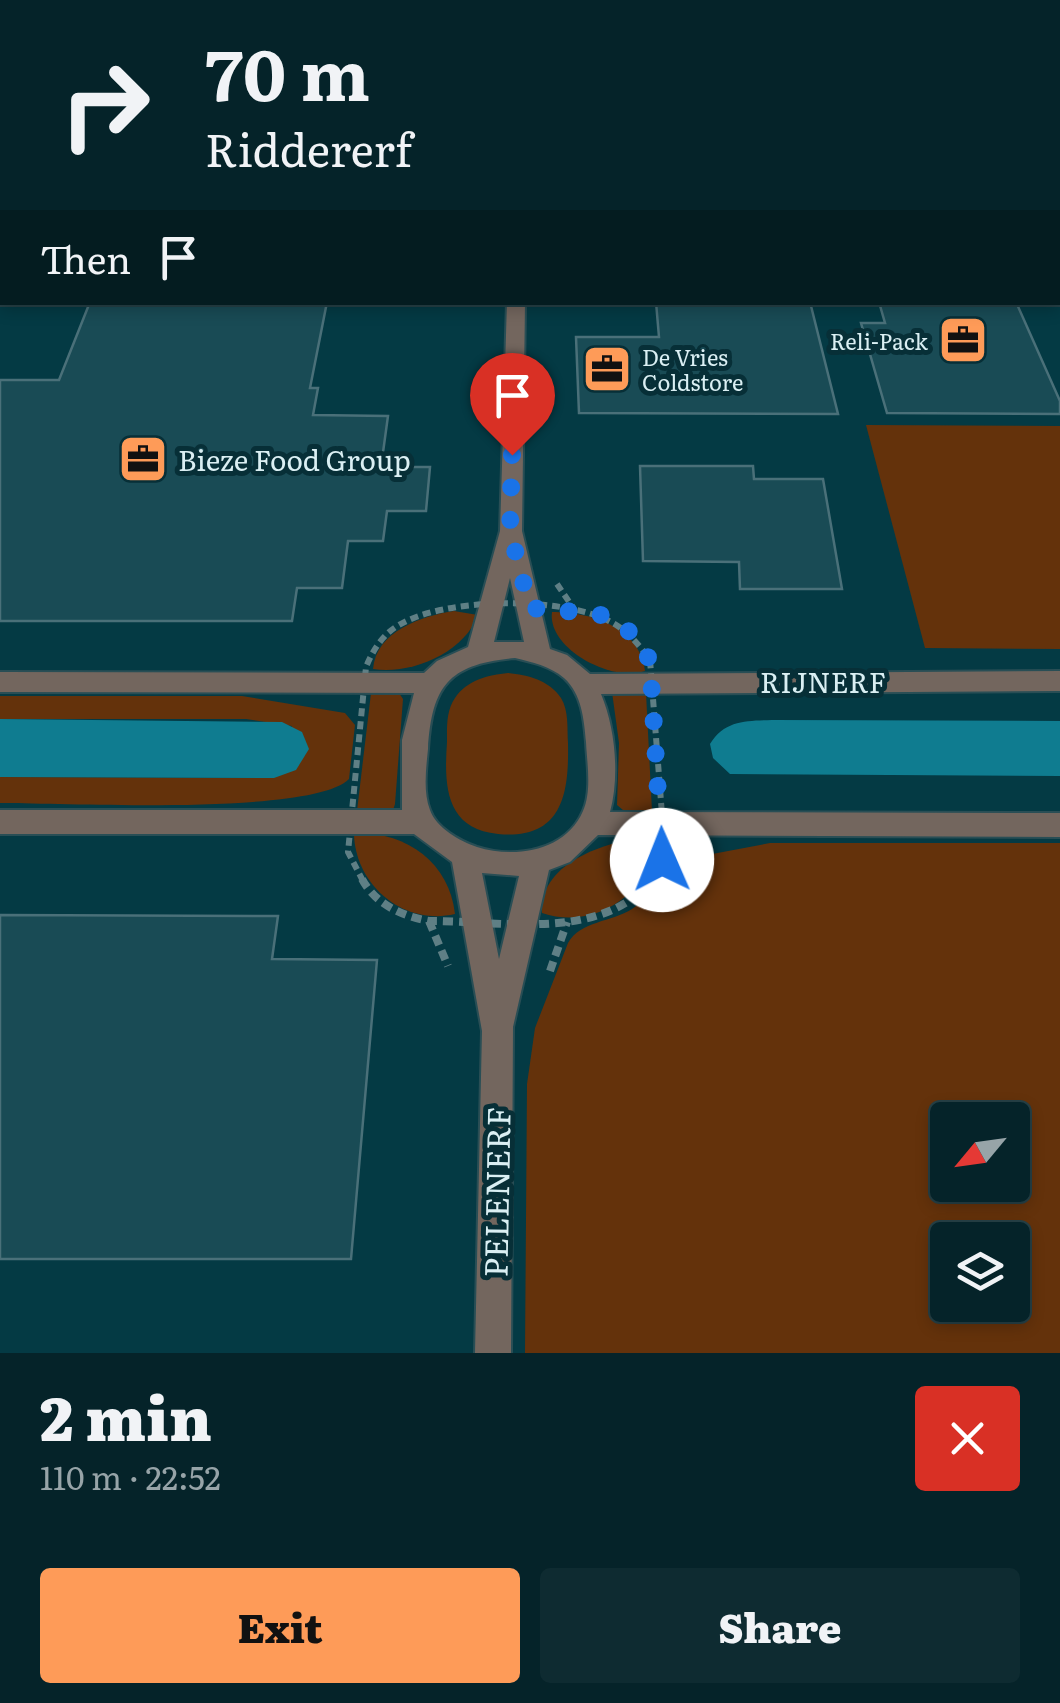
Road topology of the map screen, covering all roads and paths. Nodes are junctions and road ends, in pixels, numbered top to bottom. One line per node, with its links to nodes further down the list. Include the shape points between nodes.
1 (516, 305): 2 (street)
2 (510, 531): 3 (street); 4 (street)
3 (491, 608): 4 (path); 5 (street); 9 (path, via 454,607 410,618 374,648)
4 (530, 608): 6 (street); 11 (path, via 584,610 614,621 642,646)
5 (478, 652): 6 (street); 10 (street)
6 (539, 653): 12 (street, via 562,662)
7 (1060, 681): 11 (street, RIJNERF)
8 (0, 682): 9 (street)
9 (364, 682): 10 (street); 14 (path)
10 (430, 682): 15 (street, via 416,711 412,791)
11 (651, 682): 12 (street, RIJNERF); 17 (path)
12 (585, 684): 16 (street, via 598,711 600,744 602,793)
13 (0, 822): 14 (street)
14 (349, 822): 15 (street); 21 (path, via 352,867 386,907 429,922)
15 (420, 822): 19 (street)
16 (592, 823): 17 (street); 20 (street, via 566,848)
17 (662, 823): 18 (street); 22 (path, via 662,860 654,878 624,908 586,920)
18 (1060, 825)
19 (464, 858): 20 (street, via 490,865); 21 (street, PELENERF)
20 (537, 860): 22 (street, PELENERF)
21 (476, 921): 22 (path); 23 (street, PELENERF)
22 (524, 922): 23 (street, PELENERF)
23 (498, 1031): 24 (street, PELENERF)
24 (493, 1353)

